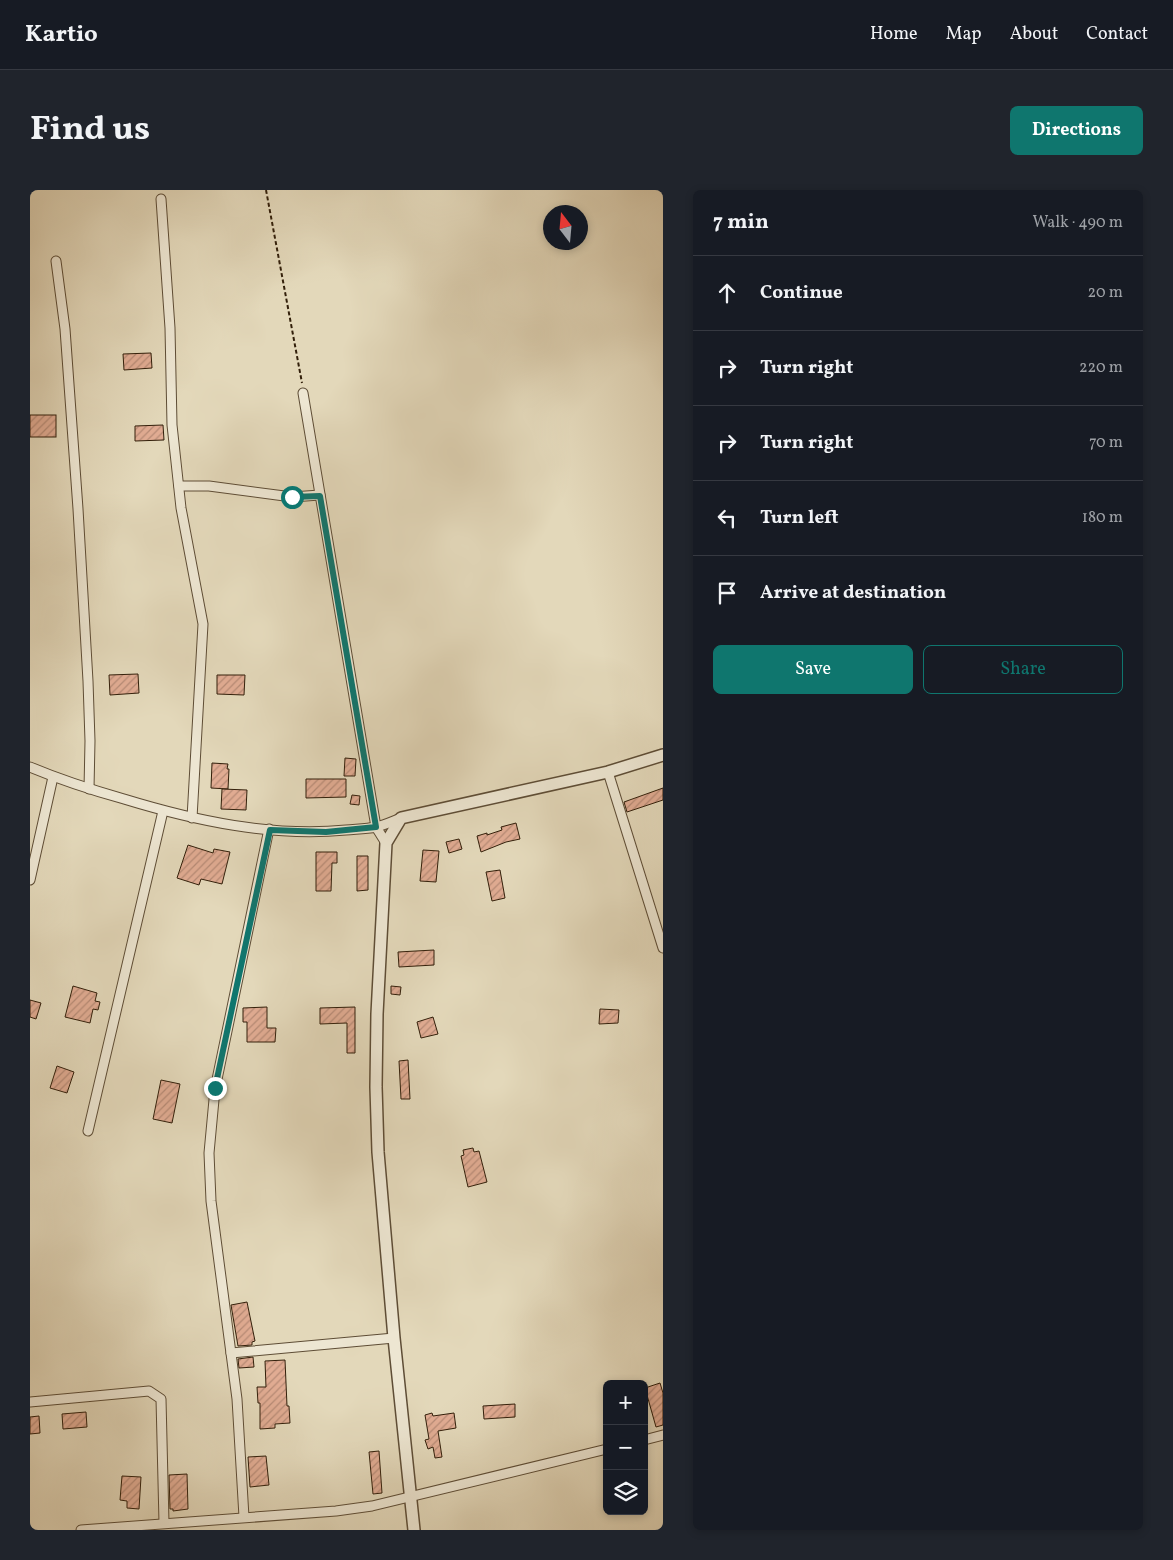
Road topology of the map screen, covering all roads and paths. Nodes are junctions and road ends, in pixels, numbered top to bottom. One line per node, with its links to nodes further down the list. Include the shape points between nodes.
1 (266, 190): 4 (path)
2 (161, 198): 5 (street, via 170,328 172,425)
3 (56, 261): 11 (street, via 65,329 78,519 88,681)
4 (304, 393): 6 (street)
5 (179, 486): 6 (street, via 208,486 292,497); 13 (street, via 203,624)
6 (320, 496): 15 (street)
7 (663, 755): 9 (street)
8 (30, 767): 10 (street)
9 (608, 772): 14 (street); 19 (street)
10 (53, 777): 11 (street); 18 (street)
11 (89, 789): 12 (street)
12 (163, 811): 13 (street); 20 (street)
13 (192, 818): 16 (street)
14 (401, 818): 15 (street); 17 (street)
15 (376, 827): 16 (street, via 326,832); 17 (street)
16 (270, 830): 22 (street, via 215,1088 209,1153 211,1201)
17 (386, 844): 21 (street, via 376,1014 376,1087 378,1152)
18 (30, 880)
19 (663, 948)
20 (88, 1130)
21 (394, 1338): 22 (street); 27 (street)
22 (231, 1353): 28 (street)
23 (30, 1402): 29 (street, via 149,1391 161,1399)
24 (663, 1435): 25 (street)
25 (648, 1439)
26 (603, 1450): 27 (street)
27 (410, 1496): 28 (street, via 336,1511); 31 (street)
28 (244, 1517): 29 (street)
29 (164, 1524): 30 (street)
30 (81, 1530)
31 (414, 1530)

